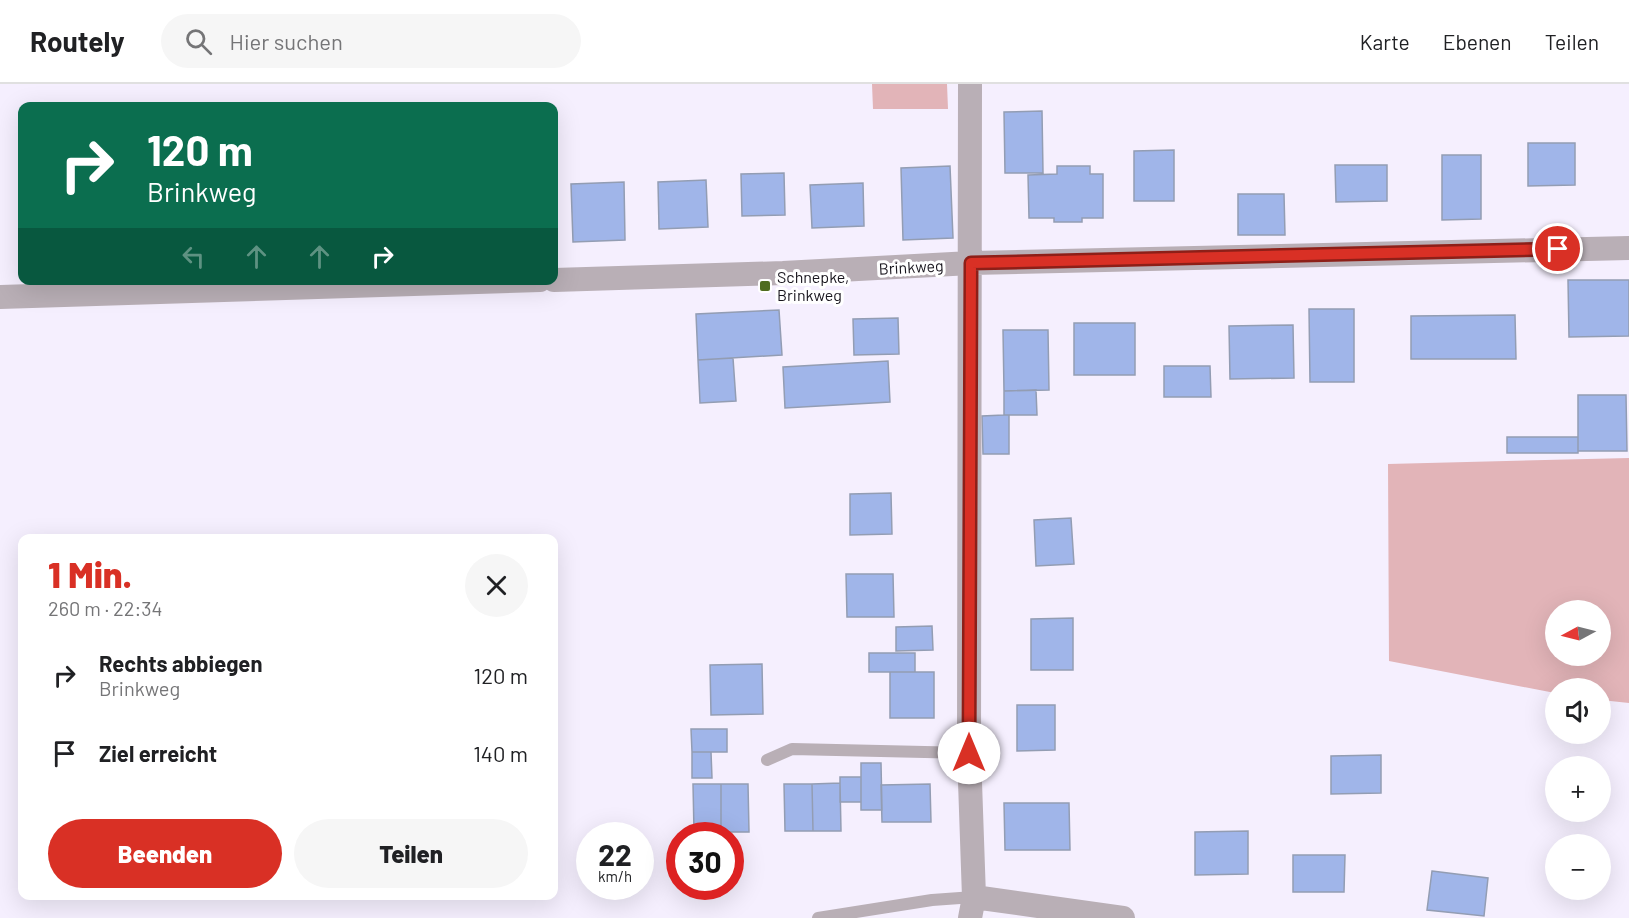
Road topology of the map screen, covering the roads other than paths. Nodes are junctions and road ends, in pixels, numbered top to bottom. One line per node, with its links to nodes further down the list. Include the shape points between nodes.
1 (970, 84): 3 (street)
2 (1629, 248): 3 (street, Brinkweg)
3 (971, 263): 4 (street, Brinkweg); 7 (street)
4 (558, 280)
5 (381, 285): 6 (street)
6 (0, 297)
7 (969, 753): 8 (lane, via 792,749); 9 (street)
8 (767, 760)
9 (972, 908): 10 (lane, via 932,900); 11 (street)
10 (818, 918)
11 (1123, 918)

